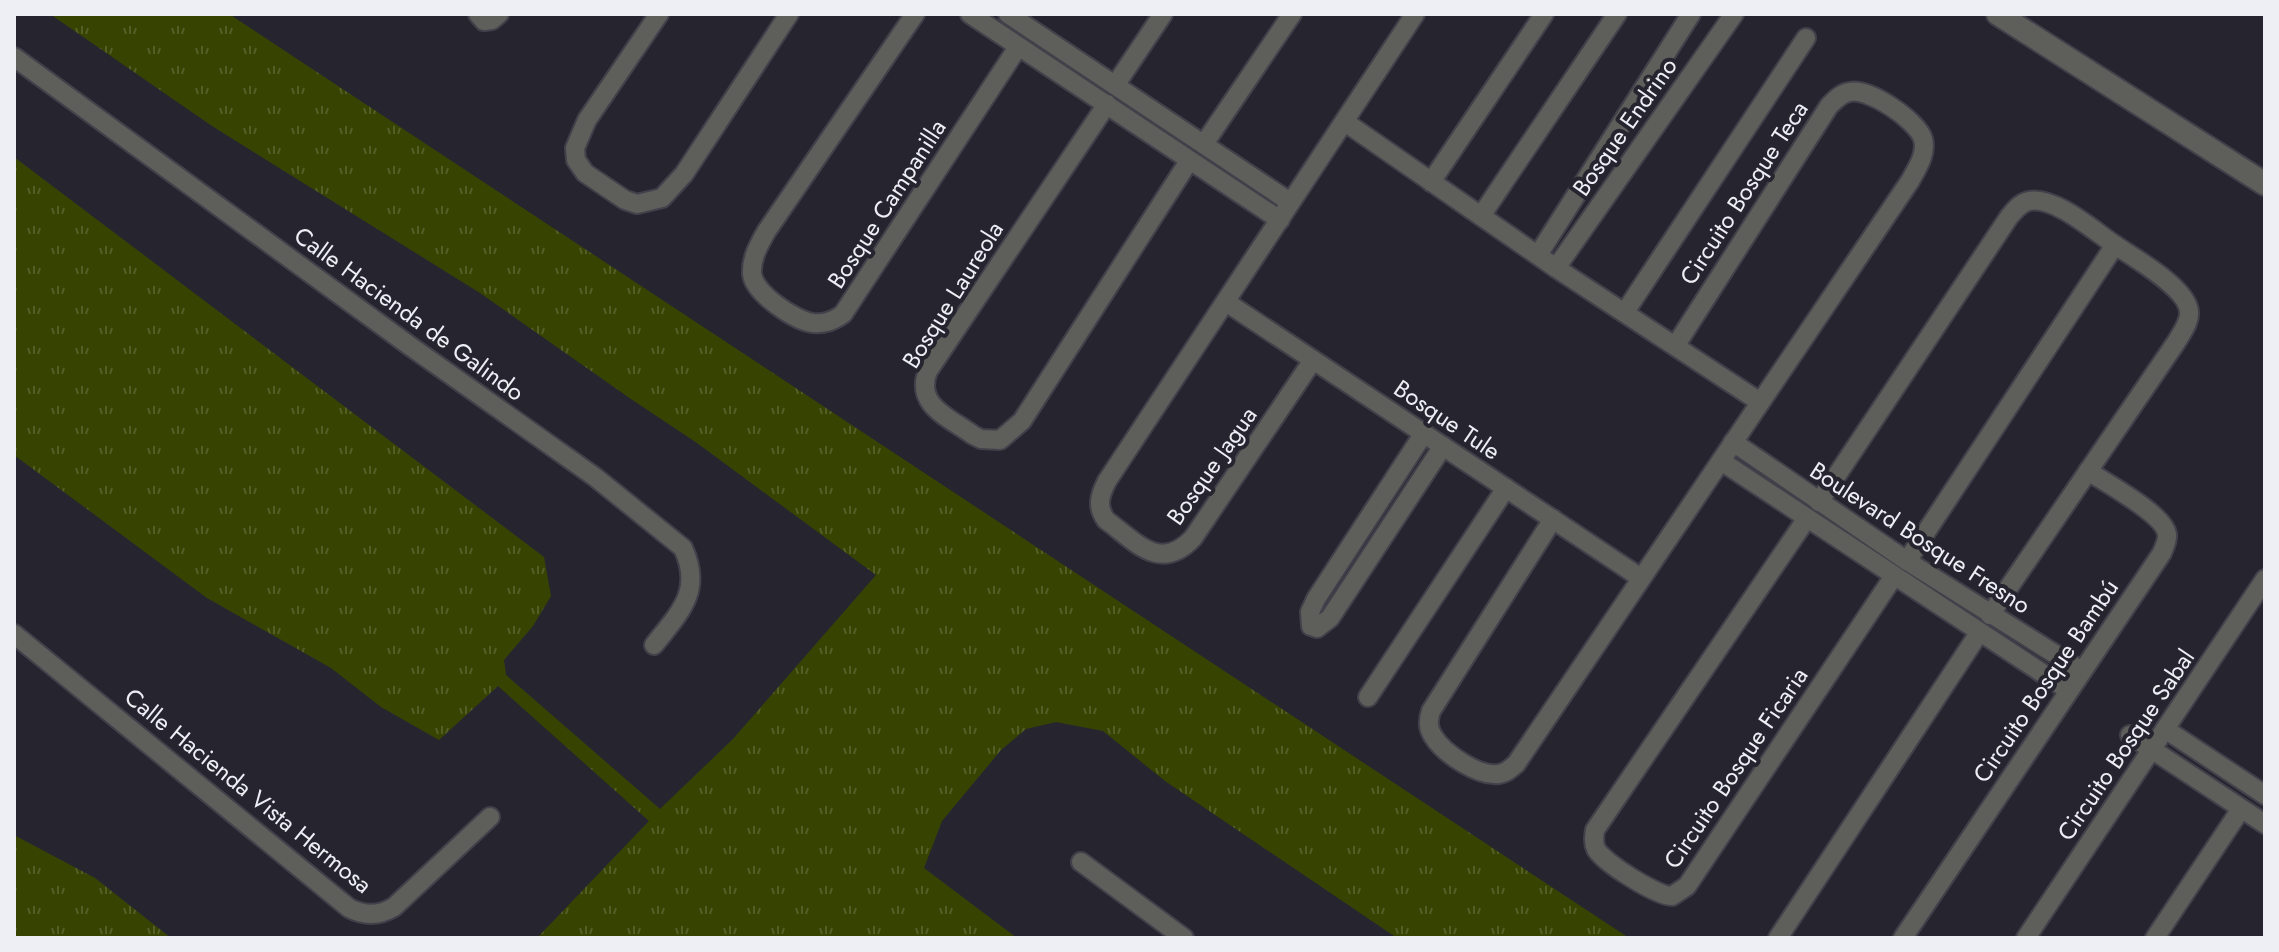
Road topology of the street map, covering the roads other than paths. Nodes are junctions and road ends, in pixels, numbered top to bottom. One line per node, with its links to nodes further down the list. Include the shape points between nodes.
1 (478, 14): 2 (street, via 484,21)
2 (499, 14)
3 (659, 14): 4 (street, via 587,120 575,148 585,173 637,204 662,198 684,174)
4 (789, 14)
5 (915, 14): 18 (street, Bosque Campanilla, via 756,251 752,274 760,292 804,321 833,321 843,314)
6 (970, 14): 18 (street)
7 (1008, 14): 16 (street)
8 (1163, 14): 20 (street)
9 (1292, 14): 23 (street)
10 (1415, 14): 22 (street)
11 (1544, 14): 25 (street)
12 (1617, 14): 28 (street)
13 (1691, 14): 31 (street, Bosque Endrino)
14 (1734, 14): 32 (street, Bosque Endrino)
15 (1998, 14): 26 (street)
16 (1033, 21): 20 (street)
17 (1806, 38): 34 (street)
18 (1018, 47): 21 (street)
19 (14, 57): 54 (street, Calle Hacienda de Galindo, via 595,477 683,548 692,583 684,607)
20 (1116, 84): 23 (street)
21 (1107, 104): 24 (street); 24 (street, Bosque Laureola, via 928,371 926,399 973,435 1000,440 1022,421)
22 (1345, 122): 25 (street); 27 (street)
23 (1204, 144): 27 (street)
24 (1189, 161): 29 (street)
25 (1431, 182): 28 (street)
26 (2265, 184)
27 (1290, 202): 29 (street)
28 (1481, 216): 31 (street)
29 (1280, 220): 33 (street)
30 (2115, 245): 42 (street, via 2176,288 2189,313 2177,341); 44 (street, via 2049,203 2020,205); 47 (street)
31 (1538, 255): 32 (street)
32 (1556, 268): 34 (street)
33 (1226, 302): 36 (street, Bosque Tule); 36 (street, Bosque Jagua, via 1099,498 1106,520 1146,550 1176,554 1193,538)
34 (1625, 312): 35 (street)
35 (1676, 345): 37 (street); 37 (street, Circuito Bosque Teca, via 1829,106 1849,92 1871,95 1917,129 1923,139 1920,163)
36 (1313, 360): 38 (street, Bosque Tule)
37 (1760, 402): 39 (street)
38 (1424, 433): 40 (street, Bosque Tule); 40 (street, via 1316,599 1311,626 1317,628 1330,618)
39 (1733, 442): 41 (street); 44 (street, Boulevard Bosque Fresno)
40 (1443, 446): 43 (street, Bosque Tule)
41 (1721, 461): 45 (street, Boulevard Bosque Fresno); 49 (street)
42 (2088, 471): 51 (street); 55 (street, Circuito Bosque Bambú, via 2157,517 2167,533 2162,553)
43 (1506, 488): 46 (street, Bosque Tule); 57 (street)
44 (1819, 502): 47 (street, Boulevard Bosque Fresno)
45 (1807, 518): 48 (street, Boulevard Bosque Fresno); 48 (street, Circuito Bosque Ficaria, via 1595,830 1598,852 1655,892 1672,896 1687,886)
46 (1553, 519): 49 (street, Bosque Tule); 49 (street, via 1428,720 1441,746 1472,768 1497,774 1516,764)
47 (1907, 561): 51 (street, Boulevard Bosque Fresno)
48 (1894, 576): 52 (street, Boulevard Bosque Fresno)
49 (1641, 578)
50 (2265, 579): 58 (street, Circuito Bosque Sabal)
51 (1990, 615): 55 (street, Boulevard Bosque Fresno)
52 (1979, 633): 56 (street, Boulevard Bosque Fresno); 67 (street)
53 (14, 634): 63 (street, Calle Hacienda Vista Hermosa, via 358,913 394,907)
54 (654, 645)
55 (2082, 671): 56 (street, Circuito Bosque Bambú)
56 (2068, 690): 68 (street, Circuito Bosque Bambú)
57 (1368, 697)
58 (2165, 729): 60 (street, Circuito Bosque Sabal); 61 (street)
59 (2130, 735): 60 (street)
60 (2152, 750): 62 (street); 69 (street, Circuito Bosque Sabal)
61 (2262, 786)
62 (2241, 809): 64 (street); 70 (street)
63 (490, 817)
64 (2265, 824)
65 (1081, 862): 66 (street)
66 (1184, 938)
67 (1778, 938)
68 (1903, 938)
69 (2026, 938)
70 (2155, 938)

